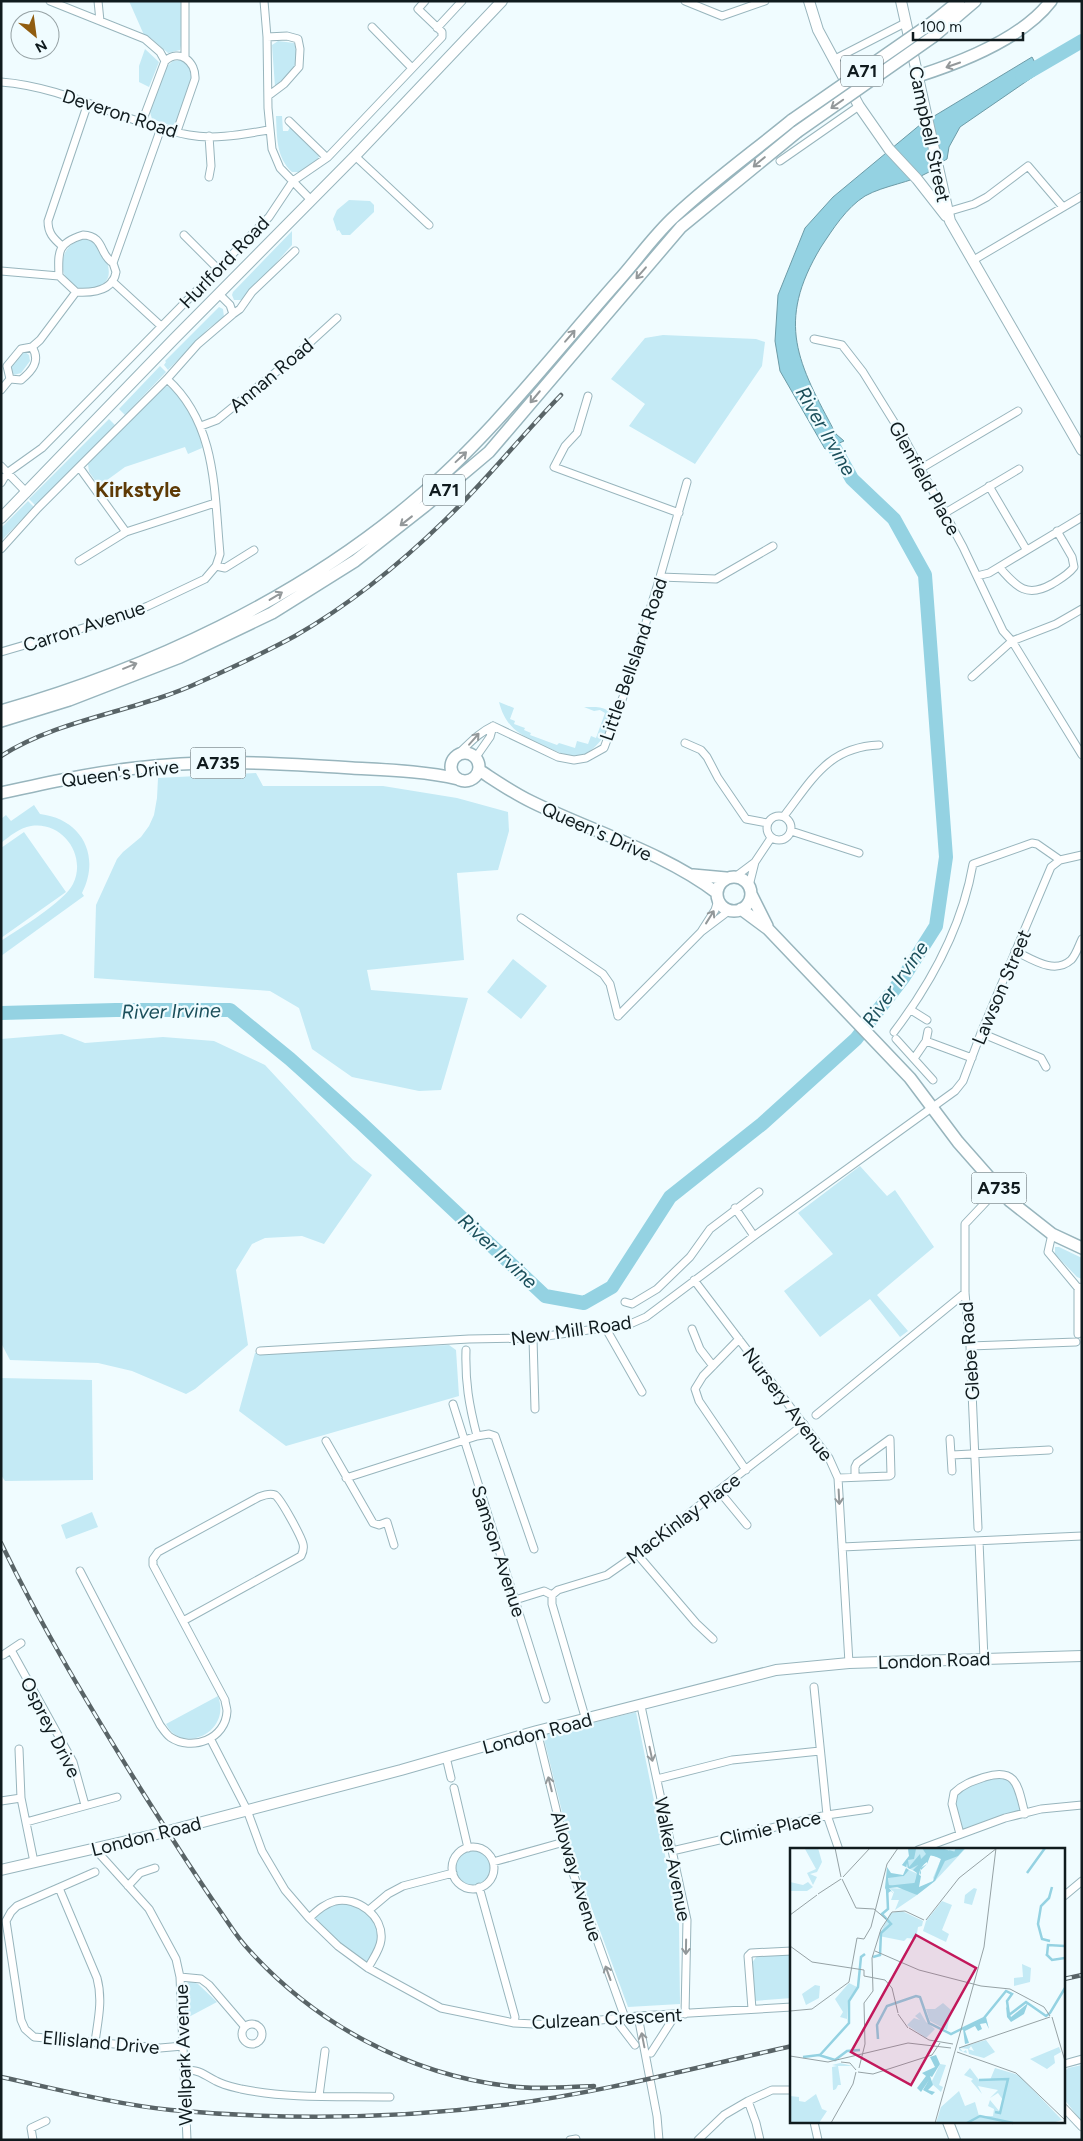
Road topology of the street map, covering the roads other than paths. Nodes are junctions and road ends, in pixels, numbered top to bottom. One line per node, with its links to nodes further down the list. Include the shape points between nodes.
1 (50, 1): 15 (street)
2 (98, 1): 15 (street)
3 (185, 1): 20 (street)
4 (264, 1): 19 (street)
5 (425, 1): 18 (street, via 418,10)
6 (462, 1): 18 (street)
7 (502, 1): 35 (main road, Hurlford Road)
8 (685, 1): 9 (street, via 722,16)
9 (765, 1)
10 (809, 1): 21 (main road, via 818,30)
11 (901, 1): 16 (main road, Campbell Street)
12 (959, 1): 99 (main road, A71, one-way to 12, bridge, via 58,695 178,646 268,602 350,551 417,499 476,442 674,217 792,120)
13 (975, 1): 100 (main road, A71, one-way to 100, bridge, via 934,36 797,132 681,227 489,452 355,561 272,613 180,657 69,700)
14 (1051, 1): 24 (main road, one-way to 24, via 1022,28 986,50)
15 (100, 21): 22 (street, via 145,39)
16 (905, 23): 21 (street); 24 (main road, Campbell Street)
17 (372, 27): 23 (street)
18 (437, 28): 23 (street, Hurlford Road, via 442,32 442,38)
19 (267, 37): 26 (street); 26 (street, via 298,39 300,49 299,67)
20 (186, 57): 22 (street, via 174,56); 33 (street, via 191,62 195,79)
21 (833, 60): 28 (main road)
22 (165, 61): 30 (street)
23 (412, 68): 36 (street, Hurlford Road)
24 (918, 76): 40 (main road, Campbell Street)
25 (1, 82): 27 (street, Deveron Road, via 26,84)
26 (268, 96): 32 (street)
27 (88, 103): 30 (street, Deveron Road); 48 (street, via 48,221 52,238)
28 (859, 106): 37 (street); 41 (main road, via 888,149)
29 (290, 121): 36 (street)
30 (142, 122): 31 (street, Deveron Road)
31 (161, 128): 33 (street, Deveron Road); 51 (street)
32 (269, 130): 34 (street, Deveron Road); 39 (street, via 280,168)
33 (177, 131): 34 (street, Deveron Road)
34 (209, 136): 38 (street)
35 (356, 156): 43 (main road, Hurlford Road); 46 (street)
36 (326, 157): 39 (street, Hurlford Road)
37 (780, 161)
38 (209, 177)
39 (293, 181): 43 (street); 52 (street, Hurlford Road, via 269,217)
40 (942, 193): 41 (main road); 45 (main road, Campbell Street)
41 (929, 194): 45 (main road)
42 (1082, 196): 44 (street)
43 (311, 200): 57 (main road, Hurlford Road)
44 (1063, 207): 45 (street, via 1028,166 988,197); 50 (street)
45 (948, 216): 50 (main road, Campbell Street)
46 (429, 225)
47 (184, 235): 52 (street)
48 (62, 246): 51 (street, via 78,237 91,236 99,242 108,261); 54 (street, via 58,258)
49 (295, 251): 58 (street)
50 (972, 261): 69 (main road, Campbell Street)
51 (113, 263): 55 (street, via 116,272)
52 (217, 268): 60 (street, Hurlford Road)
53 (1, 271): 54 (street)
54 (59, 276): 56 (street)
55 (112, 281): 56 (street, via 96,292); 60 (street)
56 (76, 292): 62 (street)
57 (219, 294): 58 (street, Hurlford Road, via 230,305); 78 (main road, Hurlford Road)
58 (233, 314): 64 (street, via 198,344)
59 (337, 318): 68 (street, Annan Road, via 217,420)
60 (161, 326): 74 (street, Hurlford Road, via 42,448)
61 (814, 339): 72 (street, Glenfield Place, via 842,345 863,372)
62 (32, 347): 63 (street, via 21,349 10,360 7,366); 63 (street, via 37,355 34,366 21,380)
63 (10, 379): 65 (street)
64 (166, 379): 68 (street, via 180,391); 71 (street)
65 (1, 390)
66 (588, 396): 80 (street, via 577,433 565,446 554,468)
67 (1018, 411): 72 (street)
68 (202, 426): 79 (street, via 210,453)
69 (1081, 445)
70 (1, 466): 74 (street)
71 (79, 467): 85 (street); 87 (street)
72 (920, 469): 81 (street, Glenfield Place)
73 (1019, 469): 77 (street)
74 (7, 473): 76 (street, Hurlford Road); 78 (street)
75 (687, 482): 80 (street, Little Bellsland Road)
76 (1, 483)
77 (989, 486): 81 (street); 89 (street)
78 (26, 493): 83 (main road, Hurlford Road)
79 (215, 503): 85 (street); 91 (street, via 220,554)
80 (679, 513): 94 (street, Little Bellsland Road)
81 (945, 513): 93 (street, Glenfield Place)
82 (1082, 517): 84 (street)
83 (1, 518)
84 (1057, 531): 89 (street); 92 (street, via 1074,566 1068,574 1040,591 1029,591 1015,584)
85 (126, 532): 90 (street)
86 (773, 546): 94 (street, via 716,579)
87 (1, 549)
88 (254, 550): 91 (street, Carron Avenue, via 225,568)
89 (1026, 550): 92 (street)
90 (79, 561)
91 (216, 566): 97 (street, Carron Avenue, via 206,579 122,617)
92 (999, 566): 93 (street)
93 (977, 576): 96 (street, Glenfield Place, via 1003,631)
94 (660, 578): 101 (street, Little Bellsland Road, via 604,748 586,758 558,757)
95 (1082, 609): 96 (street, via 1056,624)
96 (1012, 641): 98 (street); 104 (street, Glenfield Place)
97 (1, 652)
98 (972, 677)
99 (1, 711)
100 (1, 721)
101 (492, 726): 106 (street, one-way to 101, via 480,732); 107 (street, via 490,738)
102 (685, 743): 115 (street, via 701,750 707,757 746,819)
103 (879, 745): 114 (street, via 844,752 828,763)
104 (1079, 746): 105 (street, Glenfield Place)
105 (1082, 755)
106 (455, 757): 107 (main road, via 469,753); 109 (main road, Queen's Drive / A735, via 447,765); 110 (main road, via 451,768)
107 (476, 757): 108 (main road)
108 (479, 770): 111 (main road); 112 (main road, Queen's Drive / A735)
109 (419, 774): 110 (main road, Queen's Drive / A735); 113 (main road, Queen's Drive / A735, via 292,763 217,763 136,768)
110 (458, 779): 111 (main road, A735)
111 (471, 780): 112 (main road, Queen's Drive / A735)
112 (505, 786): 122 (main road, Queen's Drive / A735, via 532,802)
113 (1, 793)
114 (784, 816): 115 (street, via 772,817); 116 (street, via 790,822)
115 (767, 823): 117 (street)
116 (791, 830): 117 (street, via 783,839); 118 (street)
117 (771, 838): 121 (street)
118 (859, 853)
119 (1082, 855): 120 (street)
120 (1060, 860): 131 (street, Lawson Street, via 1051,867); 132 (street, via 1032,843 972,864 968,888 950,942)
121 (755, 862): 123 (street); 124 (street)
122 (689, 875): 123 (main road, Queen's Drive / A735); 125 (main road, Queen's Drive / A735)
123 (731, 878): 124 (main road, A735, via 740,878); 125 (main road, via 719,884)
124 (750, 890): 126 (main road, via 748,903); 128 (main road, A735)
125 (717, 896): 126 (main road, A735, via 723,907); 129 (street, one-way to 125, via 715,910)
126 (736, 910): 128 (main road, A735); 129 (street)
127 (521, 918): 129 (street, via 603,974 610,984 618,1016)
128 (768, 929): 141 (main road, A735, via 910,1078)
129 (701, 932)
130 (1082, 938): 131 (street, via 1072,959 1059,966 1045,965)
131 (1016, 951): 135 (street, Lawson Street)
132 (911, 1010): 133 (street); 137 (street, via 895,1036)
133 (927, 1020)
134 (928, 1031): 136 (street)
135 (981, 1033): 138 (street, Lawson Street); 139 (street, via 1042,1058)
136 (926, 1041): 137 (street); 138 (street)
137 (915, 1057): 140 (street)
138 (972, 1058): 141 (street, Lawson Street, via 955,1092)
139 (1046, 1067)
140 (933, 1080)
141 (933, 1108): 142 (main road, A735); 146 (street, New Mill Road)
142 (999, 1188): 145 (main road, A735, via 1010,1201); 150 (street, Glebe Road, via 965,1224)
143 (759, 1192): 144 (street)
144 (735, 1208): 146 (street); 151 (street, via 710,1230 690,1257 657,1289 632,1304)
145 (1052, 1234): 147 (main road, A735); 149 (street, via 1048,1252)
146 (754, 1236): 148 (street, New Mill Road)
147 (1082, 1248)
148 (694, 1280): 152 (street, New Mill Road, via 646,1318); 155 (street, Nursery Avenue)
149 (1080, 1288): 156 (street, via 1077,1338)
150 (965, 1293): 156 (street, Glebe Road); 163 (street)
151 (625, 1302)
152 (605, 1327): 154 (street, New Mill Road); 160 (street)
153 (692, 1329): 159 (street)
154 (533, 1338): 158 (street, New Mill Road); 162 (street)
155 (740, 1339): 159 (street); 164 (street, Nursery Avenue)
156 (970, 1346): 170 (street, Glebe Road)
157 (466, 1350): 165 (street, via 467,1396)
158 (260, 1351)
159 (713, 1366): 172 (street, via 696,1389 699,1401)
160 (642, 1392)
161 (453, 1404): 167 (street, Samson Avenue)
162 (535, 1409)
163 (816, 1415)
164 (804, 1424): 172 (street, MacKinlay Place); 176 (street, Nursery Avenue, via 829,1458)
165 (477, 1436): 167 (street); 184 (street, via 495,1436)
166 (950, 1439): 171 (street)
167 (464, 1440): 175 (street); 188 (street, Samson Avenue)
168 (326, 1441): 175 (street)
169 (1049, 1450): 170 (street)
170 (974, 1454): 171 (street); 179 (street, Glebe Road)
171 (952, 1455): 173 (street)
172 (746, 1470): 177 (street, MacKinlay Place)
173 (952, 1470)
174 (855, 1477): 174 (street, via 892,1475 890,1439 857,1463); 176 (street)
175 (346, 1478): 182 (street, via 373,1523 387,1522)
176 (838, 1478): 183 (street, Nursery Avenue, one-way to 183)
177 (719, 1491): 178 (street); 185 (street, MacKinlay Place)
178 (747, 1526)
179 (978, 1528)
180 (1082, 1536): 181 (street)
181 (979, 1541): 183 (street); 195 (street)
182 (394, 1545)
183 (842, 1548): 196 (street, Nursery Avenue)
184 (534, 1549)
185 (637, 1554): 187 (street, MacKinlay Place, via 607,1575 558,1590); 190 (street)
186 (80, 1571): 202 (street, via 160,1725 170,1737 182,1742 191,1744)
187 (552, 1595): 188 (street, via 544,1591); 200 (street, Samson Avenue)
188 (514, 1600): 198 (street, Samson Avenue)
189 (183, 1621): 189 (street, via 153,1565 158,1552 259,1497 274,1495 282,1503 303,1544 301,1556); 202 (street, via 224,1700 227,1712 218,1733)
190 (713, 1639)
191 (21, 1643): 192 (street)
192 (11, 1650): 193 (street); 212 (street, Osprey Drive, via 73,1762)
193 (2, 1655)
194 (1082, 1656): 195 (main road, London Road)
195 (984, 1659): 196 (main road, London Road)
196 (849, 1663): 199 (main road, London Road, via 776,1670)
197 (814, 1687): 204 (street)
198 (546, 1699)
199 (641, 1706): 200 (main road, London Road); 207 (street, Walker Avenue, one-way to 207)
200 (586, 1720): 201 (main road, London Road)
201 (537, 1731): 205 (main road, London Road); 220 (street, Alloway Avenue, one-way to 201)
202 (211, 1740): 215 (street, Culzean Crescent)
203 (19, 1749): 210 (street)
204 (820, 1751): 207 (street, via 732,1760); 217 (street)
205 (446, 1757): 206 (street); 215 (main road, London Road)
206 (451, 1778)
207 (657, 1779): 225 (street, Walker Avenue)
208 (454, 1788): 221 (street)
209 (117, 1797): 212 (street)
210 (20, 1798): 211 (street); 218 (street)
211 (1, 1801)
212 (85, 1805): 218 (street)
213 (1082, 1805): 216 (street)
214 (869, 1809): 217 (street, Climie Place)
215 (247, 1810): 224 (main road, London Road); 238 (street, Culzean Crescent, via 262,1851 285,1890)
216 (1025, 1814): 219 (street); 219 (street, via 1018,1786 1012,1778 1006,1774 994,1774 963,1784 954,1793 952,1804)
217 (827, 1815): 222 (street); 225 (street, Climie Place)
218 (26, 1822): 226 (street)
219 (960, 1834): 223 (street)
220 (564, 1842): 227 (street); 247 (street, Alloway Avenue, one-way to 220, via 568,1862)
221 (468, 1848): 227 (street, via 480,1848); 231 (street, via 454,1860)
222 (838, 1848)
223 (923, 1848)
224 (95, 1849): 226 (main road, London Road); 233 (street, Wellpark Avenue)
225 (672, 1851): 245 (street, Walker Avenue, one-way to 245, via 687,1920)
226 (34, 1862): 229 (main road, London Road)
227 (493, 1862): 234 (street, via 493,1875)
228 (155, 1868): 233 (street, via 140,1873)
229 (1, 1870)
230 (96, 1872): 235 (street, Ellisland Drive)
231 (453, 1873): 234 (street, via 466,1887); 237 (street, via 403,1886)
232 (1082, 1881): 236 (street)
233 (128, 1886): 241 (street, Wellpark Avenue, via 149,1909 176,1959)
234 (479, 1887): 249 (street)
235 (59, 1888): 251 (street, via 100,1990); 251 (street, Ellisland Drive, via 17,1906 6,1921 21,2020 25,2030 34,2037)
236 (1066, 1894)
237 (369, 1910): 238 (street, via 355,1902 334,1901); 240 (street, via 378,1923 381,1940)
238 (309, 1918): 240 (street, Culzean Crescent, via 338,1946)
239 (790, 1951): 243 (street, via 751,1953 748,1956)
240 (368, 1968): 249 (street, Culzean Crescent, via 441,2008)
241 (180, 1977): 250 (street, via 201,1979 209,1985); 253 (street, Wellpark Avenue)
242 (790, 2007): 243 (street, Culzean Crescent)
243 (752, 2010): 245 (street, Culzean Crescent)
244 (676, 2014): 245 (street, Culzean Crescent); 246 (street, Culzean Crescent); 255 (street)
245 (685, 2014)
246 (638, 2016): 247 (street, Culzean Crescent); 270 (street, one-way to 246)
247 (624, 2018): 248 (street, Culzean Crescent)
248 (616, 2019): 249 (street, Culzean Crescent, via 554,2026); 252 (street)
249 (514, 2023)
250 (245, 2027)
251 (95, 2042): 253 (street, Ellisland Drive, via 160,2048)
252 (635, 2045)
253 (183, 2046): 258 (street, Wellpark Avenue)
254 (325, 2051): 260 (street)
255 (651, 2053)
256 (1082, 2060): 257 (street)
257 (1066, 2064)
258 (184, 2070): 260 (street, via 201,2071 217,2082 241,2089); 269 (street, Wellpark Avenue)
259 (790, 2090): 262 (street, via 772,2090)
260 (319, 2096): 261 (street)
261 (390, 2097)
262 (748, 2101): 271 (street, via 724,2115); 272 (street)
263 (1066, 2110): 267 (street)
264 (46, 2121): 268 (street, via 31,2128)
265 (814, 2124): 273 (street)
266 (949, 2124): 274 (main road)
267 (1082, 2127)
268 (33, 2140)
269 (187, 2140)
270 (659, 2140)
271 (698, 2140)
272 (760, 2140)
273 (818, 2140)
274 (956, 2140)

